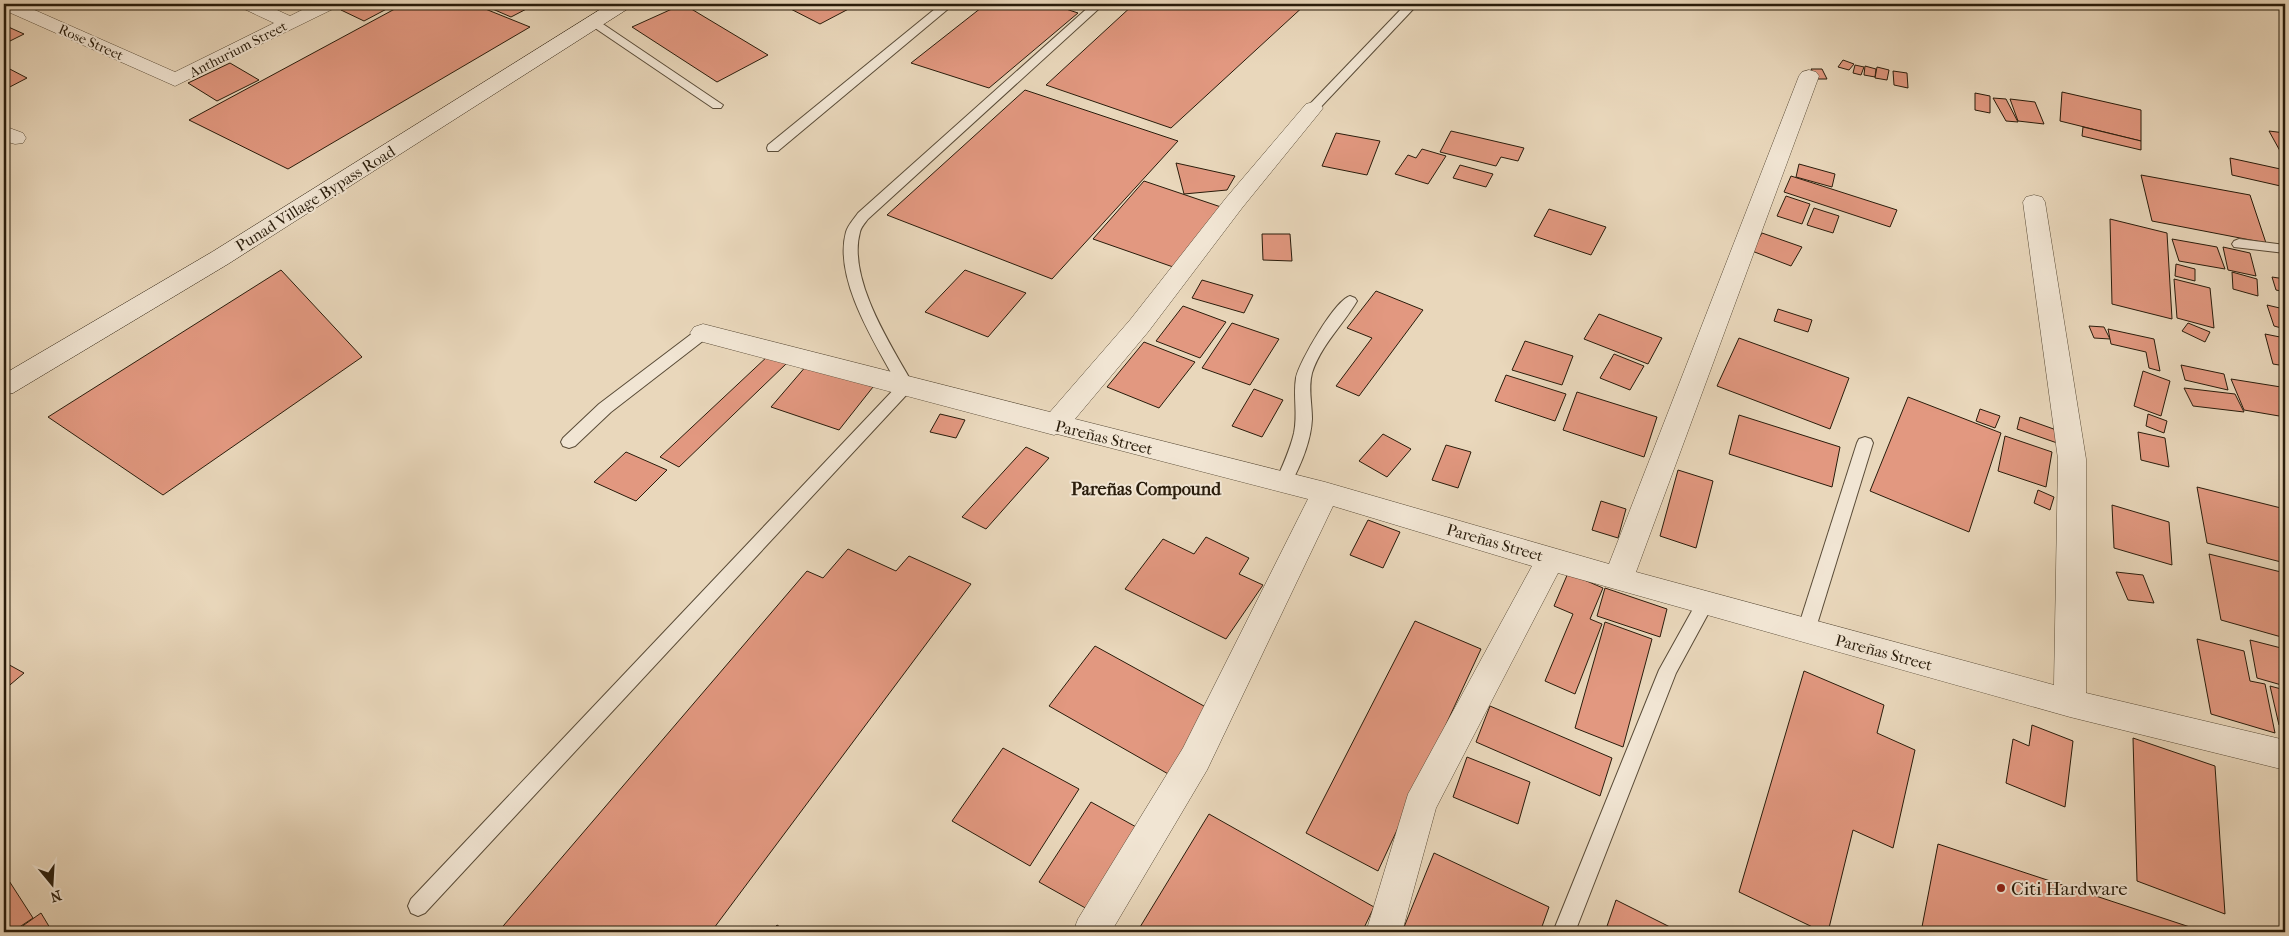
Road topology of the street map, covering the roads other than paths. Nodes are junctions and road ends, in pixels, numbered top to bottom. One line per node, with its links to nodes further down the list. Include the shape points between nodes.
1 (6, 4): 11 (street, Rose Street)
2 (249, 4): 9 (street)
3 (328, 4): 9 (street, Anthurium Street)
4 (622, 4): 8 (street, Punad Village Bypass Road)
5 (948, 4): 14 (lane)
6 (1098, 4): 21 (lane, via 877,203 853,230 850,249 854,276 874,325)
7 (1412, 4): 13 (lane)
8 (593, 22): 12 (lane); 20 (street, Punad Village Bypass Road, via 220,258)
9 (290, 23): 11 (street, Anthurium Street)
10 (1809, 76): 28 (street)
11 (175, 80)
12 (717, 105)
13 (1313, 108): 22 (street, via 1139,326)
14 (773, 148)
15 (2034, 202): 31 (street, via 2072,459)
16 (2239, 244): 17 (lane)
17 (2285, 249)
18 (1350, 301): 25 (lane, via 1315,351 1305,373 1300,444)
19 (703, 333): 21 (street, Pareñas Street); 23 (lane, via 605,408)
20 (4, 386)
21 (906, 386): 22 (street, Pareñas Street); 33 (lane)
22 (1054, 425): 25 (street, Pareñas Street)
23 (569, 442)
24 (1865, 443): 30 (lane)
25 (1283, 482): 26 (street, Pareñas Street)
26 (1325, 493): 27 (street, Pareñas Street); 34 (street, via 1195,759)
27 (1551, 558): 28 (street, Pareñas Street); 35 (street, via 1420,805)
28 (1618, 579): 29 (street, Pareñas Street)
29 (1705, 603): 30 (street, Pareñas Street); 36 (lane, via 1668,670)
30 (1806, 631): 31 (street, Pareñas Street)
31 (2070, 703): 32 (street, Pareñas Street)
32 (2285, 755)
33 (418, 906)
34 (1091, 932)
35 (1384, 932)
36 (1564, 932)

